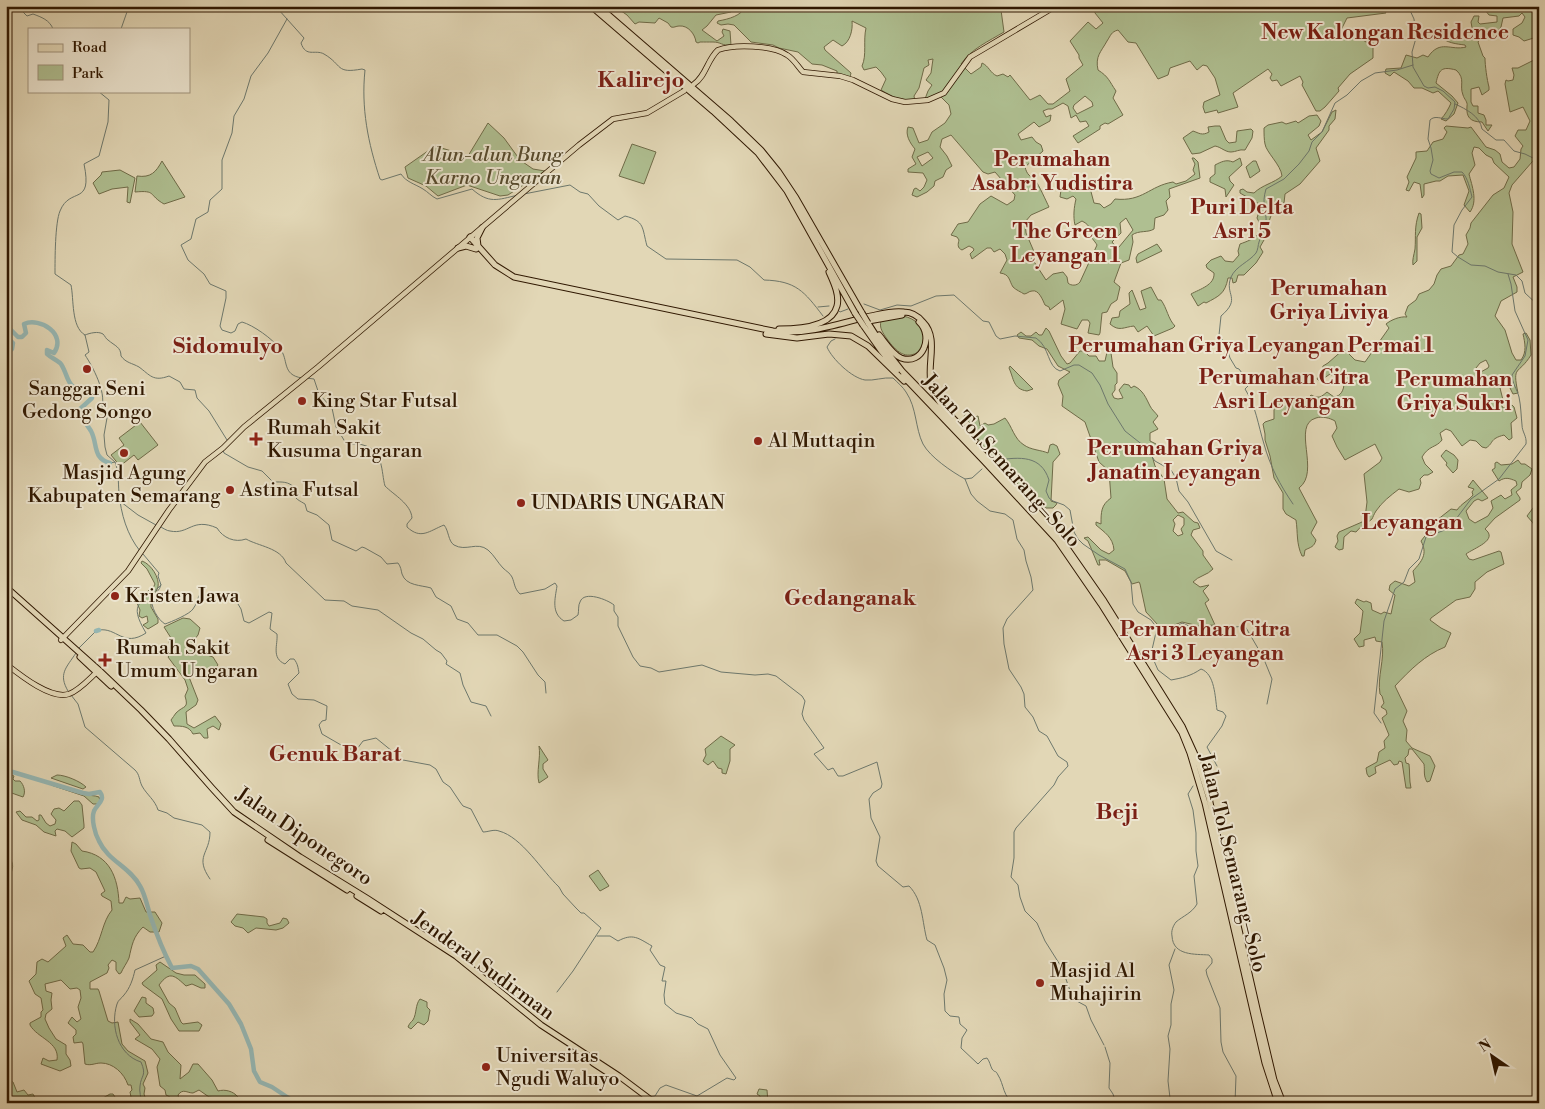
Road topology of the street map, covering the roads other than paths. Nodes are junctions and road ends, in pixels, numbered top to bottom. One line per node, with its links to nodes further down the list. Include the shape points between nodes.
1 (591, 6): 5 (highway, Jalan Tol Semarang–Solo)
2 (598, 6): 13 (highway, Jalan Tol Semarang–Solo, via 762,150 796,198)
3 (1056, 6): 6 (main road, via 970,57 944,93 928,100 904,102 840,76 807,75 787,55 776,50 741,46 716,52)
4 (610, 26): 5 (highway)
5 (618, 30): 10 (highway, Jalan Tol Semarang–Solo, via 745,139 774,172)
6 (694, 84)
7 (684, 91): 8 (main road, via 647,113 609,122)
8 (482, 228): 9 (main road); 12 (highway)
9 (469, 238): 11 (main road); 12 (highway)
10 (816, 241): 13 (highway, Jalan Tol Semarang–Solo); 15 (highway, via 836,292 837,307 832,315 821,322 792,329)
11 (458, 248): 12 (highway); 22 (main road, via 205,462 122,578)
12 (477, 248): 15 (highway, via 514,277); 16 (highway, via 492,267 522,282)
13 (859, 313): 14 (highway, Jalan Tol Semarang–Solo, bridge)
14 (866, 324): 16 (highway, via 899,357 916,356 925,348 927,339 922,325 912,317 900,315 812,333); 17 (highway, Jalan Tol Semarang–Solo, via 882,352); 18 (highway, Jalan Tol Semarang–Solo, via 902,371)
15 (747, 326): 18 (highway, via 773,332 792,332 893,312 906,312 918,317 928,327 931,336 930,381 934,392)
16 (778, 336): 17 (highway, via 797,338 842,334 858,339)
17 (920, 394): 31 (highway, Jalan Tol Semarang–Solo, via 1057,540 1182,733 1205,803 1265,1062)
18 (1000, 472): 32 (highway, Jalan Tol Semarang–Solo, via 1045,520 1080,565 1190,741 1209,798 1274,1080)
19 (6, 587): 21 (highway, Jalan Diponegoro)
20 (6, 591): 21 (highway, Jalan Diponegoro)
21 (30, 610): 22 (highway, Jalan Diponegoro)
22 (62, 639): 24 (highway, Jalan Diponegoro)
23 (6, 664): 24 (main road, via 59,695 71,693)
24 (98, 671): 25 (highway, Jalan Diponegoro)
25 (193, 769): 26 (highway, Jalan Diponegoro, via 234,812); 26 (highway, Jalan Diponegoro, via 237,818 295,858)
26 (316, 868): 27 (highway, Jalan Diponegoro)
27 (413, 930): 28 (highway, Jenderal Sudirman, via 450,954)
28 (521, 1011): 29 (highway, Jenderal Sudirman); 30 (highway, Jenderal Sudirman)
29 (650, 1103)
30 (655, 1103)
31 (1278, 1103)
32 (1283, 1103)

